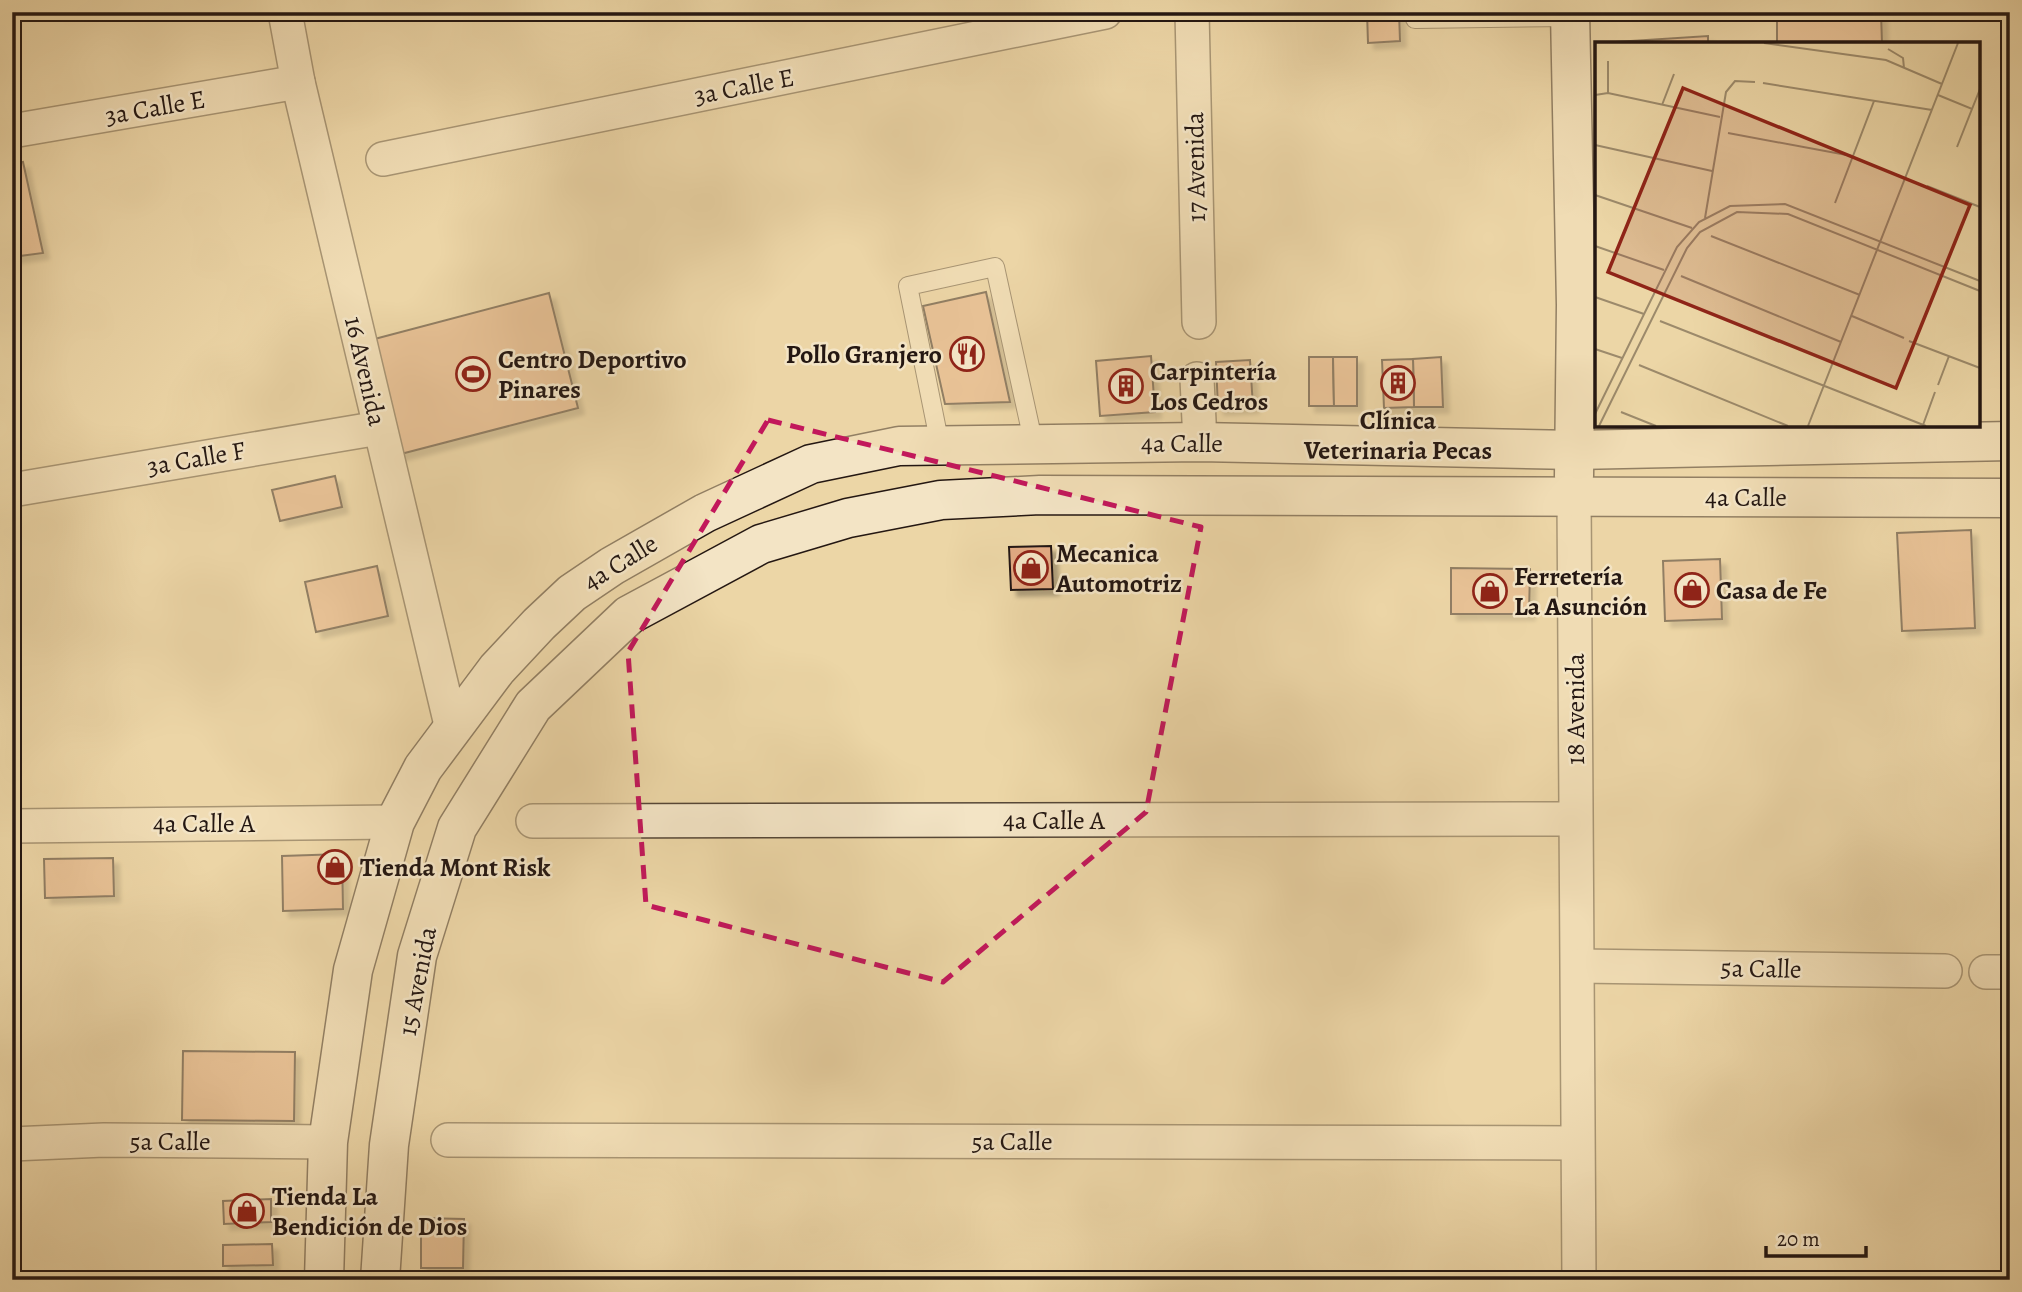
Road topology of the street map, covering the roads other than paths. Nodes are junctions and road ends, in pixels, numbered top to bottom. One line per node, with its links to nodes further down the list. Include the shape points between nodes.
1 (285, 12): 6 (street, 16 Avenida)
2 (1105, 12): 8 (street, 3a Calle E)
3 (1192, 12): 10 (street, 17 Avenida)
4 (1570, 15): 5 (lane); 9 (main road, 18 Avenida)
5 (1415, 19)
6 (298, 82): 7 (street, 3a Calle E); 12 (street, 16 Avenida)
7 (12, 131)
8 (383, 159)
9 (1586, 305): 20 (main road, 18 Avenida)
10 (1199, 322)
11 (1198, 379): 17 (street)
12 (379, 428): 21 (street, 3a Calle F); 25 (street, 16 Avenida)
13 (1919, 434): 14 (main road, 4a Calle); 16 (main road, 4a Calle)
14 (1745, 435): 15 (main road, 4a Calle)
15 (1661, 438): 20 (main road, 4a Calle)
16 (2010, 441)
17 (1200, 442): 18 (main road, 4a Calle); 20 (main road, 4a Calle)
18 (1034, 444): 19 (main road, 4a Calle); 19 (lane, via 995,267 908,286)
19 (940, 445): 25 (main road, 4a Calle, via 899,446 811,464 653,540 572,593 498,669)
20 (1575, 450): 22 (main road, 18 Avenida)
21 (12, 490)
22 (1574, 496): 23 (main road, 4a Calle); 24 (main road, 4a Calle, via 1040,495 941,500 848,518 761,544 629,615); 26 (street, 18 Avenida)
23 (2010, 498)
24 (533, 706): 37 (main road, 15 Avenida, via 457,828 417,957 389,1145)
25 (452, 729): 28 (main road, via 423,768)
26 (1575, 819): 27 (street, 4a Calle A); 30 (street, 18 Avenida)
27 (533, 821)
28 (395, 822): 29 (street, 4a Calle A); 33 (main road, via 353,970)
29 (12, 826)
30 (1577, 966): 31 (street, 5a Calle); 34 (street, 18 Avenida)
31 (1945, 971)
32 (448, 1140): 34 (street, 5a Calle)
33 (328, 1142): 35 (street, 5a Calle); 36 (main road)
34 (1576, 1143): 38 (street, 18 Avenida)
35 (12, 1144)
36 (324, 1280)
37 (380, 1280)
38 (1580, 1280)

